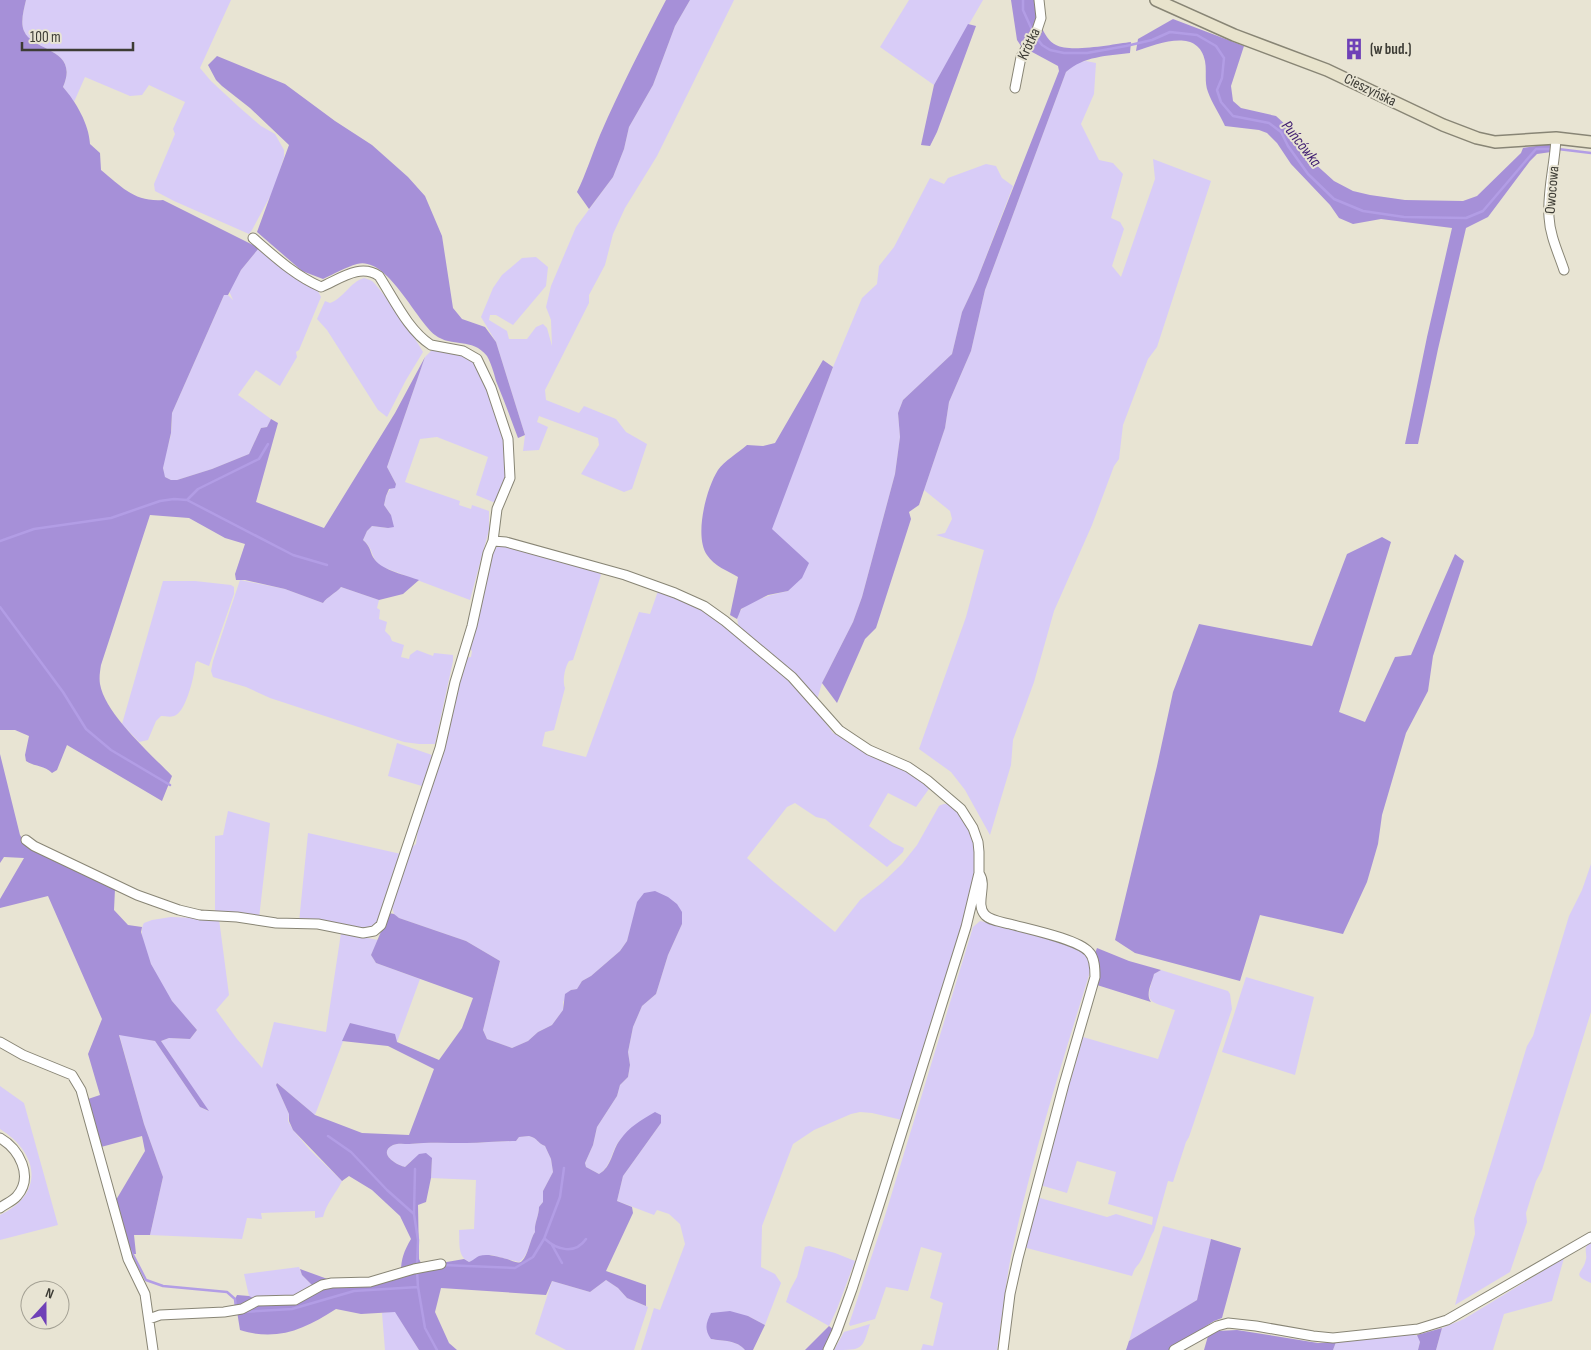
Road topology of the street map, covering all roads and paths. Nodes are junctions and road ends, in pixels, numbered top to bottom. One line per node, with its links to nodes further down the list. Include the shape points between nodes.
1 (1039, 0): 3 (street, Krótka, via 1041,18 1021,57)
2 (1156, 0): 4 (street, Cieszyńska, via 1234,35 1334,73 1464,134 1494,142)
3 (1015, 88)
4 (1556, 141): 5 (street, Cieszyńska); 7 (street, Owocowa, via 1549,219)
5 (1591, 142)
6 (253, 238): 8 (street, via 309,282 321,287 354,272 375,273 416,333 431,345 463,351 477,359 491,388 508,440 510,478 497,509)
7 (1564, 270)
8 (492, 541): 9 (street, via 440,748 387,907 374,931 363,933 318,924 276,923 180,910 137,895); 10 (street, via 625,575 704,606 792,677 839,730 869,750 908,767 960,809 978,842)
9 (26, 840)
10 (978, 873): 18 (street, via 966,927 882,1199); 19 (street, via 982,879 982,910 986,916 1076,944 1090,952 1095,977 1018,1258)
11 (0, 1042): 16 (street, via 72,1075 81,1090 128,1259 145,1294)
12 (0, 1138): 13 (street, via 17,1154 23,1167 24,1182 17,1196)
13 (0, 1208)
14 (1591, 1236): 20 (street, via 1447,1320 1418,1329 1333,1338 1228,1324 1217,1326)
15 (441, 1264): 16 (street, via 370,1282 322,1285 295,1300 257,1301 238,1310 160,1315)
16 (149, 1320): 17 (street)
17 (153, 1350)
18 (828, 1350)
19 (1003, 1350)
20 (1174, 1350)

